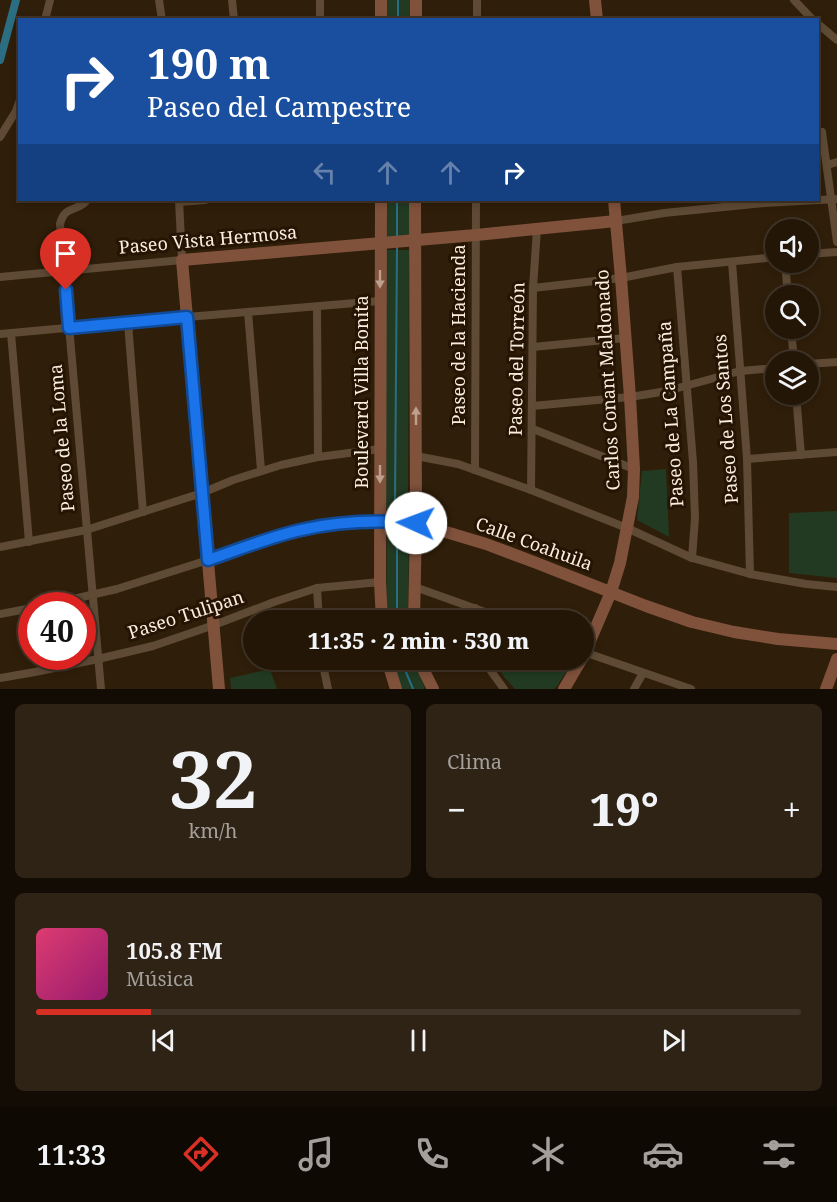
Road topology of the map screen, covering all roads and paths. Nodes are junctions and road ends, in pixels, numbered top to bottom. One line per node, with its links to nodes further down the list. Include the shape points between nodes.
1 (50, 0): 10 (street)
2 (159, 0): 11 (street)
3 (232, 0): 12 (street)
4 (320, 0): 13 (street)
5 (381, 0): 14 (street)
6 (416, 0): 15 (street)
7 (477, 0): 16 (street)
8 (595, 0): 17 (street)
9 (794, 0): 18 (street)
10 (46, 18)
11 (162, 18)
12 (234, 18)
13 (320, 18)
14 (381, 18)
15 (416, 18)
16 (477, 18)
17 (597, 18)
18 (811, 18)
19 (819, 25): 20 (street)
20 (837, 40)
21 (18, 106): 23 (street)
22 (822, 132): 25 (street)
23 (0, 137)
24 (837, 162): 25 (street)
25 (827, 165): 26 (street)
26 (834, 199): 27 (street); 40 (street)
27 (819, 200)
28 (86, 201): 47 (street, Paseo de la Loma, via 62,217)
29 (179, 201): 44 (street)
30 (381, 201): 39 (street, Boulevard Villa Bonita)
31 (416, 201): 38 (street)
32 (476, 201): 37 (street, Paseo de la Hacienda)
33 (614, 201): 35 (street, Carlos Conant Maldonado)
34 (799, 201): 35 (street)
35 (616, 221): 36 (street); 49 (street, Carlos Conant Maldonado)
36 (537, 229): 37 (street); 50 (street, Paseo del Torreón)
37 (476, 235): 38 (street); 78 (street, Paseo de la Hacienda)
38 (414, 240): 39 (street, Paseo Vista Hermosa); 73 (street, one-way to 38)
39 (381, 242): 44 (street, Paseo Vista Hermosa); 51 (street, Boulevard Villa Bonita, one-way to 51)
40 (837, 242)
41 (837, 252): 42 (street)
42 (819, 253)
43 (765, 258): 45 (street)
44 (182, 260): 47 (street, Paseo Vista Hermosa); 54 (street)
45 (732, 262): 46 (street); 64 (street, Paseo de Los Santos)
46 (677, 267): 49 (street); 65 (street, Paseo de La Campaña)
47 (65, 270): 48 (street, Paseo Vista Hermosa); 56 (street, Paseo de la Loma)
48 (0, 277)
49 (621, 278): 50 (street); 59 (street, Carlos Conant Maldonado)
50 (533, 288): 60 (street, Paseo del Torreón)
51 (379, 301): 52 (street); 70 (street, Boulevard Villa Bonita)
52 (318, 307): 53 (street); 74 (street)
53 (248, 312): 54 (street); 77 (street)
54 (187, 317): 55 (street); 80 (street)
55 (129, 323): 56 (street); 81 (street)
56 (69, 328): 57 (street); 85 (street, Paseo de la Loma)
57 (11, 333): 58 (street); 86 (street)
58 (0, 334)
59 (625, 338): 60 (street); 66 (street, Carlos Conant Maldonado)
60 (532, 346): 68 (street, Paseo del Torreón)
61 (837, 362): 62 (street)
62 (819, 363)
63 (765, 369): 64 (street)
64 (740, 371): 65 (street); 75 (street, Paseo de Los Santos)
65 (687, 386): 66 (street); 88 (street, Paseo de La Campaña, via 695,518)
66 (630, 397): 68 (street); 76 (street, Carlos Conant Maldonado)
67 (797, 405): 72 (street)
68 (532, 406): 69 (street, Paseo del Torreón)
69 (533, 429): 76 (street); 79 (street, Paseo del Torreón)
70 (380, 449): 74 (street); 82 (street, Boulevard Villa Bonita, one-way to 82)
71 (837, 452): 72 (street)
72 (801, 455): 75 (street)
73 (416, 456): 78 (street); 83 (street)
74 (318, 457): 77 (street)
75 (747, 459): 90 (street, Paseo de Los Santos)
76 (634, 469): 84 (street, Carlos Conant Maldonado)
77 (261, 470): 80 (street)
78 (476, 470): 79 (street)
79 (531, 490): 84 (street)
80 (202, 493): 81 (street); 89 (street)
81 (143, 512): 85 (street)
82 (382, 522): 83 (street, Calle Coahuila); 89 (street, Calle Coahuila, via 300,530); 91 (street, Boulevard Villa Bonita)
83 (414, 523): 92 (street); 96 (street, Calle Coahuila, via 486,544)
84 (627, 528): 88 (street); 96 (street, Carlos Conant Maldonado)
85 (86, 530): 86 (street); 95 (street, Paseo de la Loma)
86 (29, 542): 87 (street)
87 (0, 547)
88 (692, 558): 90 (street)
89 (208, 560): 97 (street, Calle Coahuila); 105 (street)
90 (750, 574): 94 (street)
91 (380, 582): 93 (street, Paseo Tulipan); 100 (street, Boulevard Villa Bonita)
92 (415, 587): 98 (street); 101 (street)
93 (317, 588): 99 (street); 105 (street, Paseo Tulipan)
94 (837, 588)
95 (92, 592)
96 (611, 592): 106 (street, Carlos Conant Maldonado); 108 (street, Calle Coahuila, via 680,618 734,632)
97 (96, 594)
98 (475, 608): 102 (street)
99 (318, 610)
100 (381, 610)
101 (414, 610)
102 (480, 610)
103 (18, 611): 104 (street)
104 (0, 614)
105 (214, 626): 110 (street, Paseo Tulipan); 119 (street)
106 (594, 630)
107 (96, 638): 110 (street, Paseo de la Loma)
108 (837, 644)
109 (594, 658): 117 (street)
110 (98, 659): 118 (street, Paseo Tulipan); 120 (street, Paseo de la Loma)
111 (837, 659): 128 (street)
112 (324, 670): 121 (street)
113 (390, 670): 122 (street)
114 (424, 670): 123 (street)
115 (491, 670): 124 (street)
116 (575, 670): 125 (street, Carlos Conant Maldonado)
117 (643, 673): 126 (street); 127 (street)
118 (0, 678)
119 (217, 688)
120 (101, 689)
121 (328, 689)
122 (396, 689)
123 (433, 689)
124 (504, 689)
125 (564, 689)
126 (634, 689)
127 (691, 689)
128 (826, 689)

